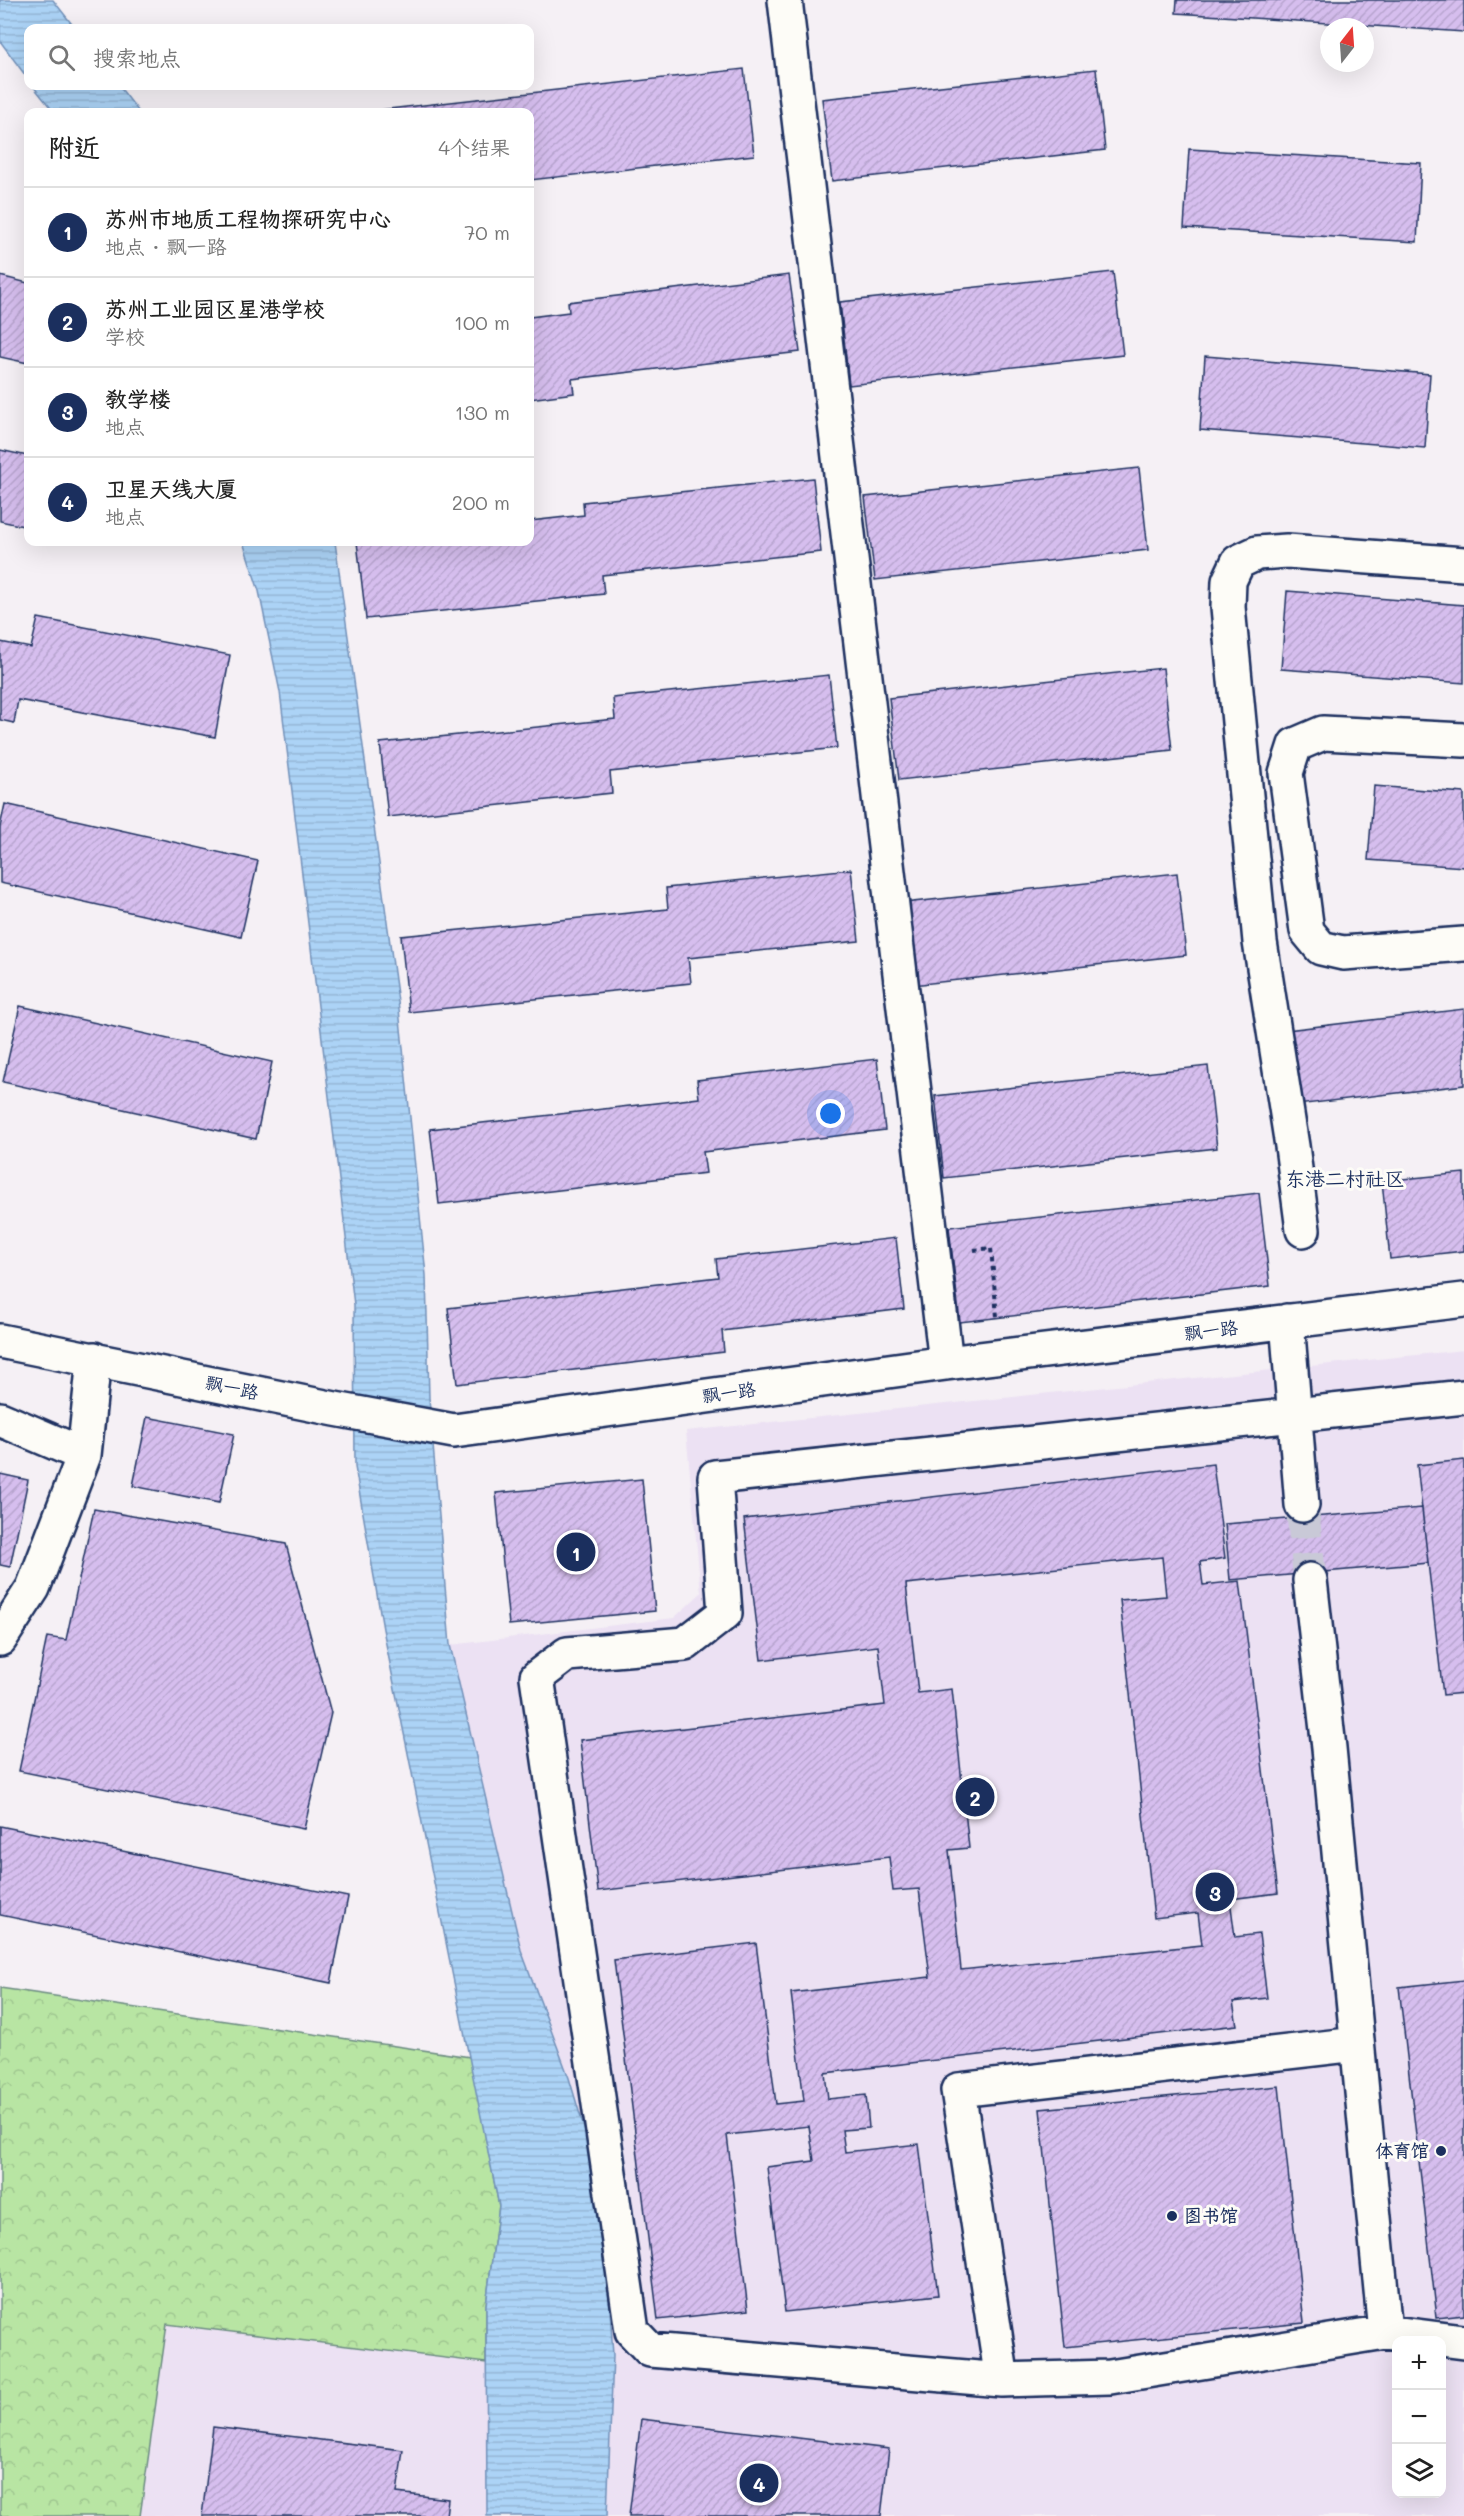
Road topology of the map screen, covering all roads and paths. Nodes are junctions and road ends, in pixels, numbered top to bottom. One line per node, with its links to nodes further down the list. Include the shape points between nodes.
1 (785, 0): 6 (street)
2 (1464, 564): 5 (street, via 1257,553 1238,562 1228,581 1260,942)
3 (1464, 740): 4 (street, via 1323,734 1294,745 1286,773 1307,931 1321,948 1343,953)
4 (1464, 944)
5 (1303, 1230)
6 (933, 1256): 10 (path, via 991,1248); 12 (street)
7 (1464, 1300): 8 (street, 飘一路)
8 (1287, 1322): 10 (street, 飘一路); 14 (street)
9 (0, 1341): 11 (street, 飘一路)
10 (1000, 1357): 12 (street, 飘一路)
11 (94, 1359): 12 (street, 飘一路, via 454,1431); 16 (street)
12 (946, 1363)
13 (1464, 1397): 14 (street)
14 (1294, 1415): 17 (street); 23 (street, via 715,1477 724,1612 685,1644 567,1654 537,1677 632,2331 650,2350)
15 (0, 1419): 16 (street)
16 (84, 1455): 19 (street, via 33,1588)
17 (1302, 1505)
18 (1310, 1580): 20 (street)
19 (0, 1639)
20 (1357, 2044): 21 (street); 23 (street, via 958,2090)
21 (1384, 2332): 22 (street); 23 (street, via 1110,2377)
22 (1464, 2342)
23 (1002, 2380)

